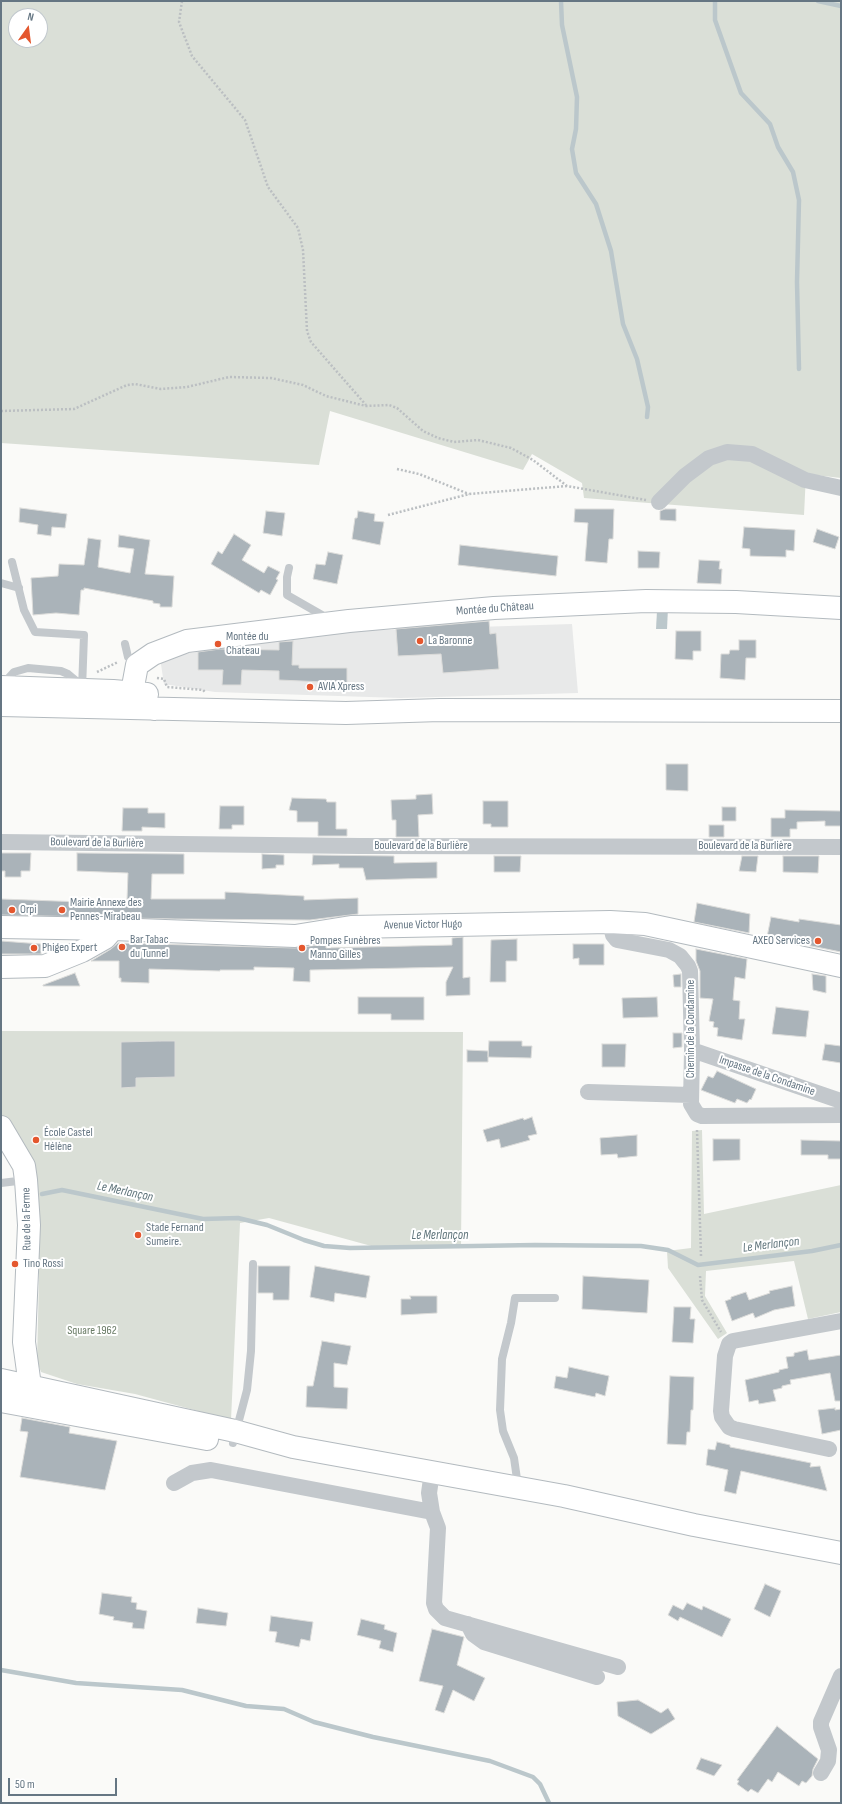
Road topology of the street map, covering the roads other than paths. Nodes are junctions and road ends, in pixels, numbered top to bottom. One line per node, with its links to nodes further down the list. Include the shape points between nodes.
1 (841, 488): 2 (street, via 805,480 752,454 727,452 709,458 691,471)
2 (659, 502)
3 (12, 562): 6 (lane)
4 (289, 568): 8 (lane, via 287,595)
5 (1, 583): 6 (lane)
6 (19, 588): 12 (lane, via 24,610 35,632 84,635)
7 (841, 608): 8 (main road, Montée du Château, via 736,602 646,601 494,608)
8 (335, 622): 10 (main road, Montée du Château, via 187,641)
9 (125, 644): 10 (lane)
10 (144, 679): 12 (main road); 12 (main road, Montée du Château, via 108,707); 14 (main road, via 208,697); 14 (main road, via 346,713)
11 (1, 687): 12 (main road)
12 (82, 694): 13 (main road)
13 (1, 705)
14 (440, 710): 15 (main road)
15 (841, 711)
16 (1, 842): 17 (street, Boulevard de la Burlière)
17 (841, 847)
18 (610, 922): 20 (main road, Avenue Victor Hugo, via 351,926 295,936); 21 (main road, Avenue Victor Hugo, via 645,924); 23 (street, Chemin de la Condamine, via 617,940 669,950 680,956 688,966)
19 (1, 927): 20 (main road, Avenue Victor Hugo)
20 (113, 929): 22 (main road, via 105,938 82,951 45,966)
21 (841, 966)
22 (1, 967)
23 (692, 1050): 25 (street, Chemin de la Condamine); 26 (street, Impasse de la Condamine)
24 (588, 1092): 25 (street, Chemin de la Condamine)
25 (691, 1095): 27 (street, Chemin de la Condamine, via 691,1104 697,1114 702,1116)
26 (841, 1101)
27 (841, 1115)
28 (1, 1126): 29 (main road, Rue de la Ferme, via 24,1166)
29 (26, 1180): 30 (lane); 34 (main road, Rue de la Ferme, via 29,1225 24,1342)
30 (1, 1183)
31 (253, 1264): 36 (lane, via 251,1351 247,1390)
32 (555, 1298): 40 (lane, via 515,1298 502,1359 500,1410 503,1431 514,1458)
33 (841, 1321): 37 (street, via 739,1339 729,1344 725,1356 722,1417 729,1426)
34 (13, 1382): 35 (main road); 36 (main road)
35 (8, 1402): 36 (main road)
36 (234, 1437): 38 (main road)
37 (829, 1449)
38 (432, 1472): 40 (main road); 41 (street, via 429,1493)
39 (174, 1483): 41 (street, via 192,1473 211,1470)
40 (519, 1488): 42 (main road)
41 (432, 1512): 43 (street, via 438,1528 434,1603 445,1618)
42 (841, 1553)
43 (468, 1624): 44 (street); 46 (street, via 473,1634 484,1642)
44 (618, 1667)
45 (841, 1676): 47 (street, via 821,1722 829,1750 828,1761)
46 (597, 1677)
47 (821, 1773)

